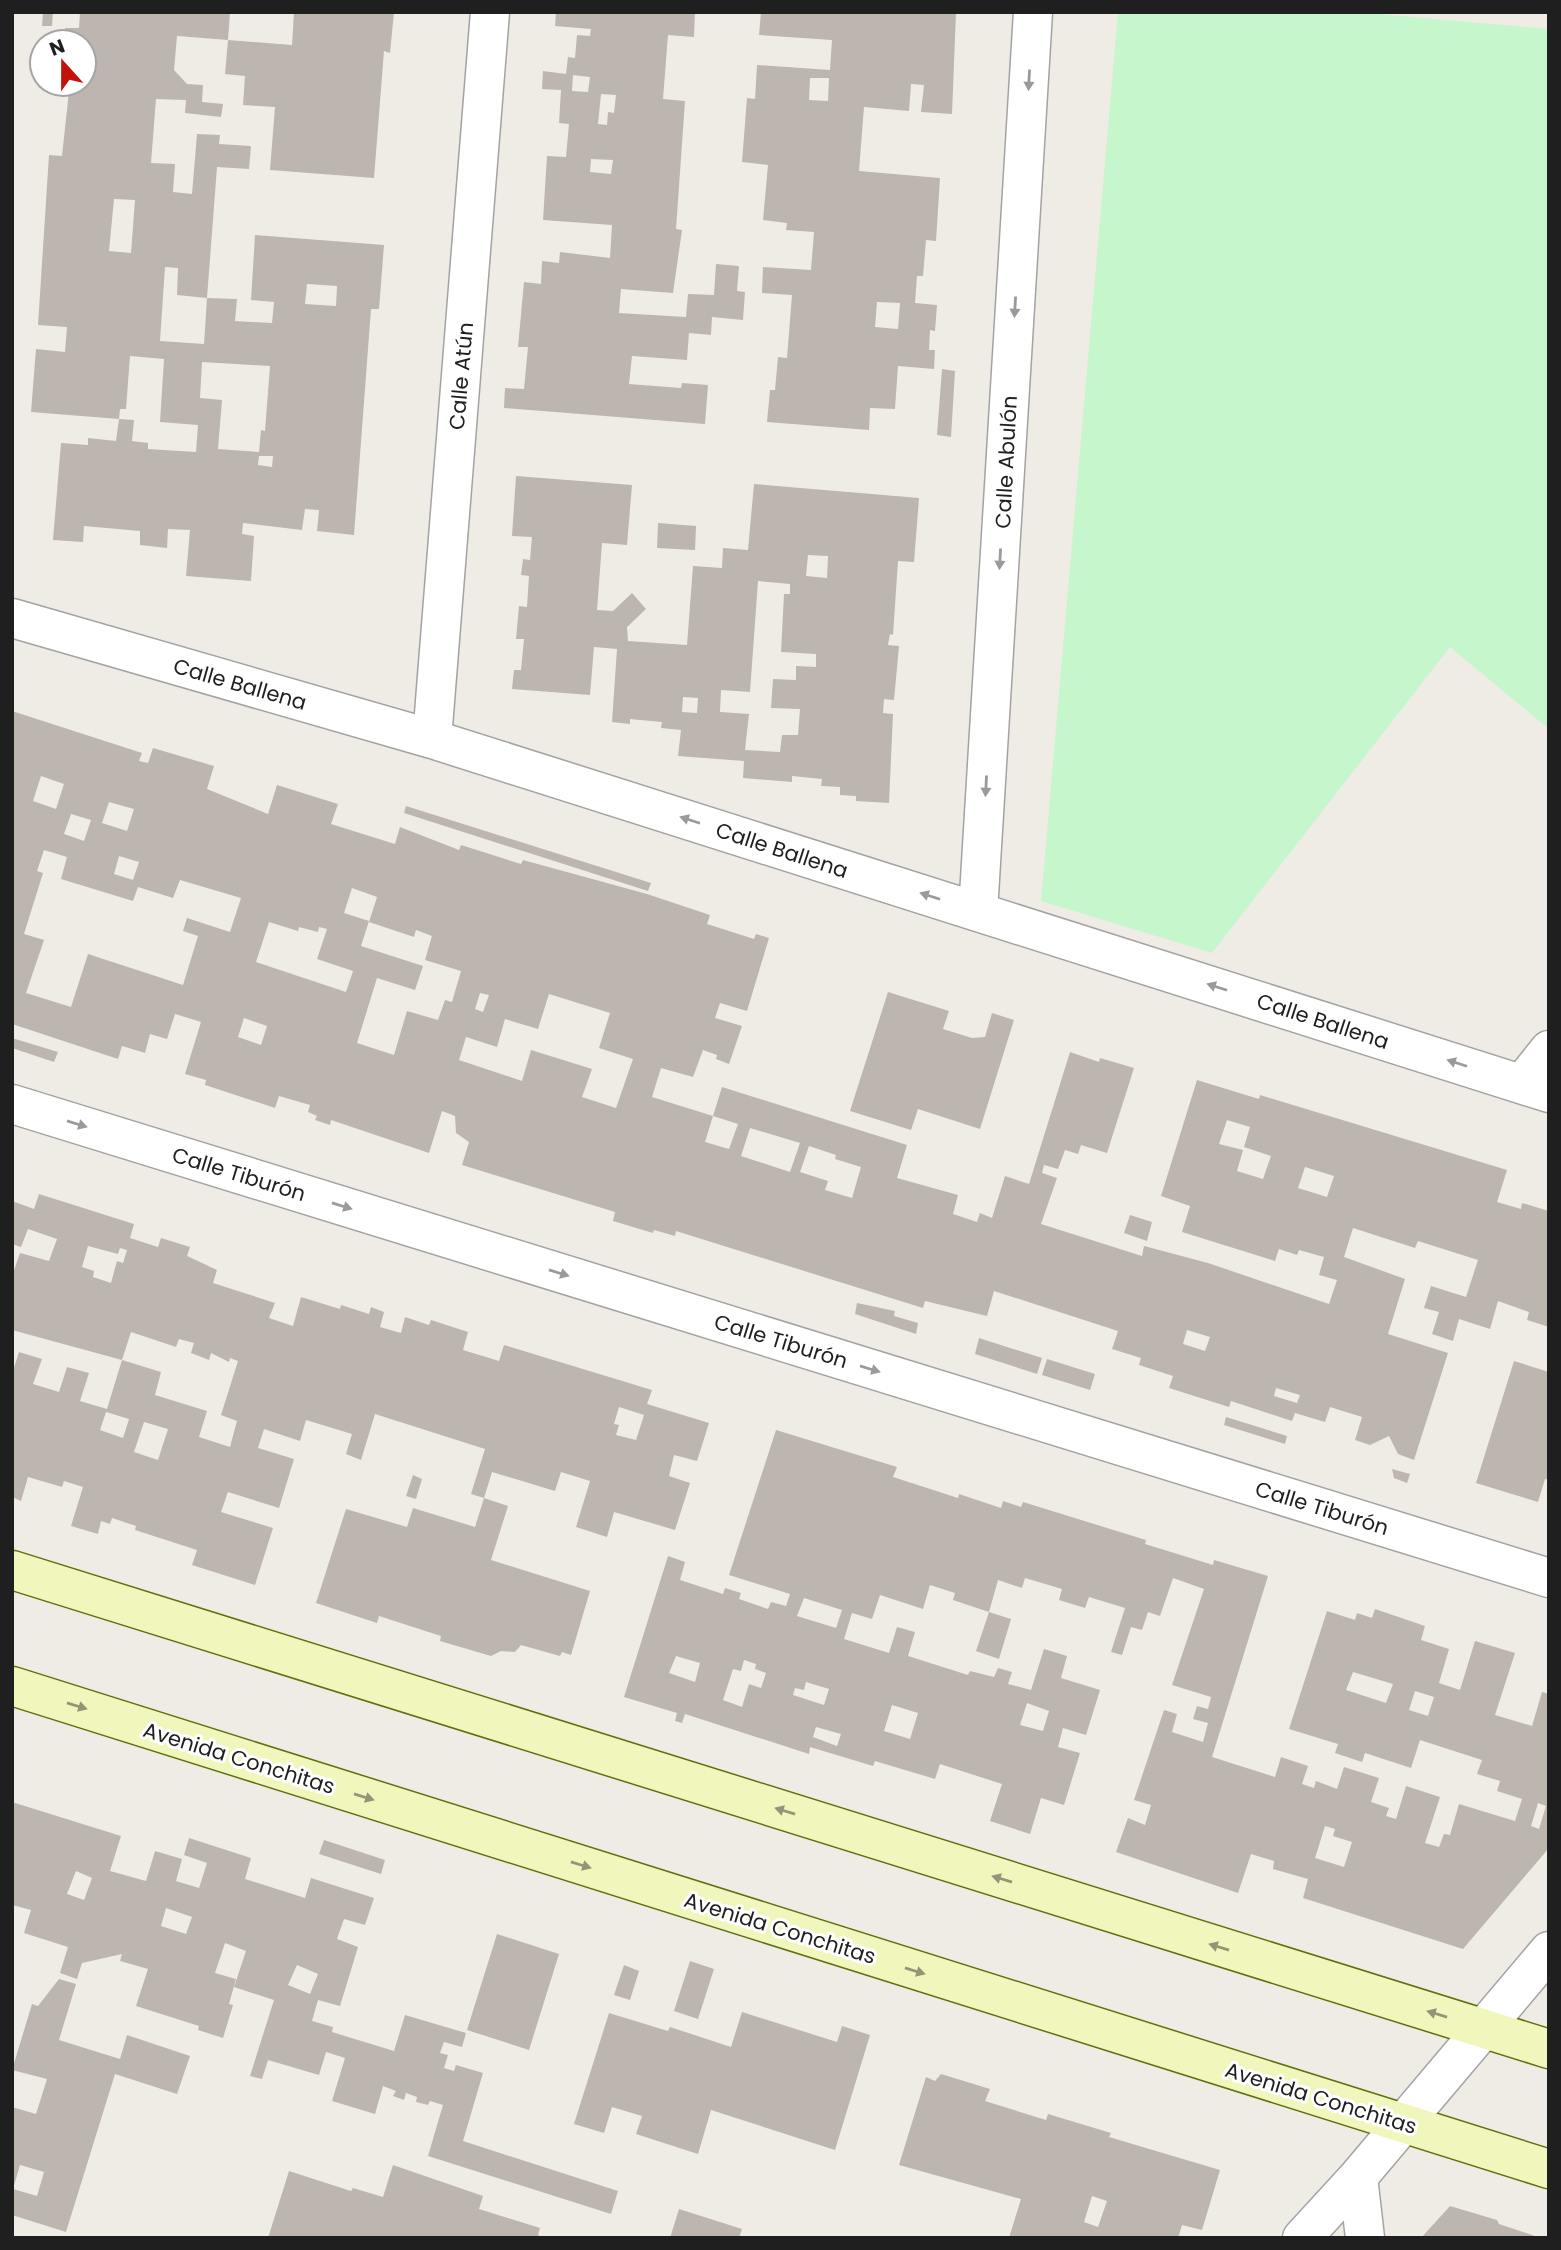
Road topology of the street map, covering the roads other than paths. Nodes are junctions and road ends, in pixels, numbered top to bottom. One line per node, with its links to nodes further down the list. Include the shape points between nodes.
1 (490, 12): 4 (street, Calle Atún)
2 (1033, 12): 5 (street, Calle Abulón, one-way to 5)
3 (12, 618): 4 (street, Calle Ballena)
4 (432, 739): 5 (street, Calle Ballena, one-way to 4)
5 (978, 912): 7 (street, Calle Ballena, one-way to 5)
6 (1549, 1050): 7 (street)
7 (1535, 1088)
8 (12, 1104): 10 (street, Calle Tiburón, one-way to 10)
9 (12, 1570): 13 (street, one-way to 9)
10 (1549, 1578)
11 (12, 1686): 15 (street, Avenida Conchitas, one-way to 15)
12 (1549, 1951): 13 (street)
13 (1485, 2029): 14 (street); 15 (street)
14 (1549, 2049)
15 (1400, 2124): 16 (street, Avenida Conchitas); 17 (street)
16 (1549, 2169)
17 (1358, 2177): 18 (street); 19 (street)
18 (1302, 2238)
19 (1365, 2238)

